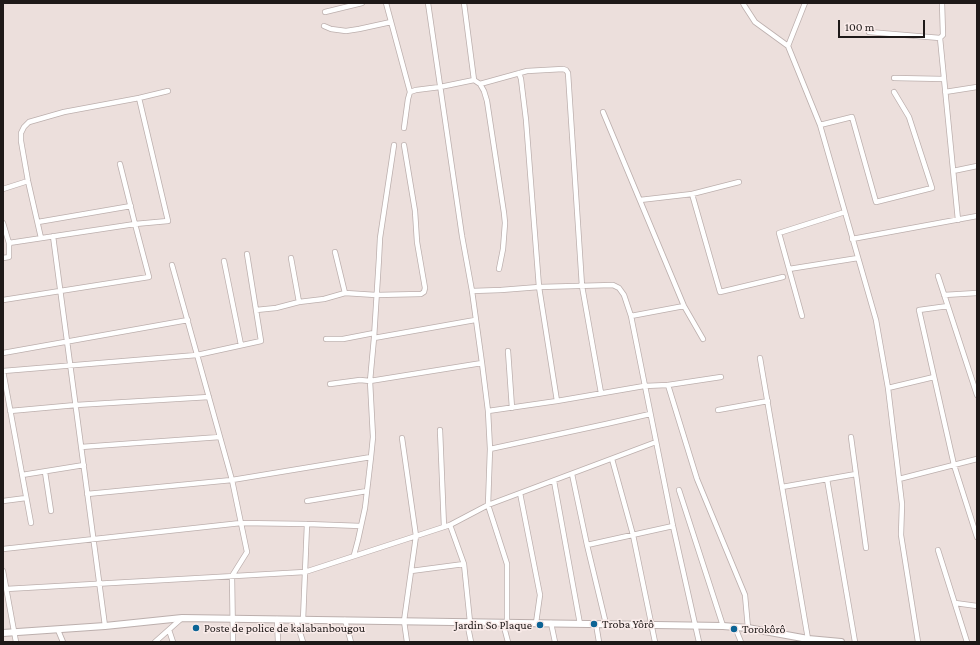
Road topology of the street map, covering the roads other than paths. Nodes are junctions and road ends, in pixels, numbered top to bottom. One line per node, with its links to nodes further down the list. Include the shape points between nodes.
1 (362, 3): 8 (street)
2 (386, 3): 9 (street)
3 (428, 3): 19 (street)
4 (464, 3): 17 (street)
5 (743, 3): 13 (street, via 754,22)
6 (805, 3): 13 (street)
7 (942, 3): 12 (street, via 943,35)
8 (325, 12)
9 (391, 22): 10 (street, via 346,31); 22 (street)
10 (324, 26)
11 (869, 32): 12 (street)
12 (940, 38): 16 (street)
13 (788, 46): 27 (street)
14 (519, 73): 18 (street); 61 (street, via 563,69 568,73); 62 (street, via 526,120)
15 (894, 78): 16 (street)
16 (944, 79): 24 (street)
17 (474, 80): 18 (street); 19 (street)
18 (480, 84): 57 (street, via 486,101 504,213 503,249)
19 (440, 87): 22 (street); 64 (street)
20 (977, 87): 24 (street)
21 (168, 91): 25 (street)
22 (410, 92): 28 (street)
23 (894, 92): 27 (street, via 909,117 932,188 876,202 852,117)
24 (945, 92): 33 (street)
25 (139, 98): 34 (street, via 64,112 29,122 24,127 21,141); 45 (street, via 168,221)
26 (603, 112): 38 (street)
27 (820, 125): 40 (street)
28 (404, 128)
29 (394, 145): 68 (street, via 380,238)
30 (404, 145): 68 (street, via 425,288 421,294)
31 (120, 164): 39 (street)
32 (977, 166): 33 (street)
33 (953, 171): 42 (street)
34 (28, 181): 36 (street); 43 (street)
35 (739, 182): 37 (street)
36 (3, 189)
37 (692, 194): 38 (street); 60 (street, via 720,292)
38 (640, 200): 71 (street)
39 (131, 206): 43 (street); 45 (street)
40 (845, 212): 48 (street); 58 (street, via 779,233)
41 (977, 216): 42 (street)
42 (958, 220): 48 (street)
43 (38, 222): 47 (street)
44 (3, 223): 49 (street)
45 (135, 224): 46 (street); 63 (street, via 149,277)
46 (53, 236): 47 (street); 63 (street)
47 (41, 238): 49 (street)
48 (852, 239): 54 (street)
49 (9, 243): 52 (street, via 10,257)
50 (335, 252): 65 (street)
51 (247, 254): 73 (street)
52 (3, 258)
53 (291, 258): 70 (street)
54 (858, 258): 58 (street); 96 (street, via 876,320)
55 (224, 261): 82 (street)
56 (172, 265): 76 (street)
57 (499, 269)
58 (789, 269): 75 (street)
59 (938, 276): 67 (street)
60 (783, 277)
61 (582, 286): 62 (street); 74 (street, via 619,288 624,294); 98 (street)
62 (540, 287): 64 (street); 100 (street)
63 (60, 291): 69 (street); 81 (street)
64 (472, 291): 77 (street)
65 (345, 293): 68 (street); 70 (street)
66 (977, 293): 67 (street)
67 (944, 294): 72 (street)
68 (376, 295): 78 (street)
69 (3, 300)
70 (299, 302): 73 (street)
71 (684, 306): 74 (street); 80 (street)
72 (948, 306): 90 (street, via 919,310); 97 (street)
73 (256, 310): 82 (street, via 261,341)
74 (631, 316): 95 (street)
75 (802, 316)
76 (188, 320): 81 (street); 85 (street)
77 (475, 320): 78 (street); 87 (street)
78 (374, 335): 79 (street); 92 (street)
79 (326, 339)
80 (703, 339)
81 (67, 342): 84 (street); 88 (street)
82 (241, 345): 85 (street)
83 (508, 351): 103 (street)
84 (3, 353)
85 (198, 355): 88 (street); 99 (street)
86 (760, 358): 101 (street)
87 (482, 363): 92 (street); 106 (street)
88 (70, 366): 89 (street); 102 (street)
89 (3, 372): 105 (street)
90 (934, 377): 96 (street); 119 (street)
91 (721, 378): 94 (street)
92 (370, 381): 93 (street); 115 (street)
93 (330, 384)
94 (668, 385): 95 (street); 182 (street, via 697,479 745,595)
95 (644, 386): 98 (street); 107 (street)
96 (888, 388): 125 (street)
97 (976, 392)
98 (601, 393): 100 (street)
99 (209, 397): 102 (street); 109 (street)
100 (557, 401): 103 (street)
101 (768, 401): 104 (street); 128 (street)
102 (76, 405): 105 (street); 113 (street)
103 (512, 408): 106 (street)
104 (718, 410)
105 (10, 411): 123 (street)
106 (488, 411): 114 (street)
107 (650, 414): 112 (street); 114 (street)
108 (440, 430): 144 (street)
109 (220, 436): 113 (street); 126 (street)
110 (851, 437): 122 (street)
111 (402, 438): 146 (street)
112 (656, 442): 116 (street); 143 (street)
113 (81, 447): 118 (street)
114 (490, 449): 136 (street)
115 (371, 458): 126 (street); 130 (street)
116 (612, 459): 121 (street); 145 (street)
117 (977, 459): 119 (street)
118 (84, 465): 120 (street); 132 (street)
119 (954, 465): 125 (street); 147 (street)
120 (45, 472): 123 (street); 137 (street)
121 (572, 474): 127 (street); 149 (street)
122 (856, 474): 124 (street); 150 (street)
123 (22, 475): 133 (street)
124 (827, 479): 128 (street); 205 (street)
125 (899, 479): 206 (street, via 902,504 901,535)
126 (232, 480): 132 (street); 139 (street)
127 (554, 481): 131 (street); 174 (street)
128 (782, 487): 187 (street)
129 (679, 490): 180 (street)
130 (367, 491): 135 (street); 142 (street)
131 (520, 493): 136 (street); 172 (street, via 540,595)
132 (88, 494): 148 (street)
133 (26, 498): 134 (street); 138 (street)
134 (3, 501)
135 (306, 501)
136 (488, 505): 141 (street); 171 (street, via 507,564)
137 (51, 511)
138 (30, 523)
139 (241, 523): 140 (street); 148 (street); 158 (street, via 247,552)
140 (307, 524): 142 (street); 157 (street)
141 (450, 525): 144 (street); 154 (street)
142 (361, 526): 153 (street)
143 (673, 526): 145 (street); 178 (street)
144 (444, 527): 146 (street)
145 (633, 535): 149 (street); 177 (street)
146 (416, 536): 153 (street); 156 (street)
147 (977, 537)
148 (94, 539): 151 (street); 159 (street)
149 (587, 545): 176 (street)
150 (866, 548)
151 (3, 549)
152 (938, 550): 161 (street)
153 (354, 555): 157 (street)
154 (464, 564): 156 (street); 170 (street)
155 (3, 570): 160 (street)
156 (411, 571): 169 (street)
157 (305, 572): 158 (street); 167 (street)
158 (232, 576): 159 (street); 164 (street)
159 (99, 584): 160 (street); 179 (street)
160 (6, 589): 185 (street)
161 (954, 604): 162 (street); 207 (street)
162 (977, 606)
163 (182, 618): 164 (street); 179 (street); 184 (street)
164 (233, 619): 165 (street); 192 (street)
165 (277, 619): 166 (street); 193 (street)
166 (296, 620): 167 (street); 194 (street)
167 (303, 620): 168 (street)
168 (345, 620): 169 (street); 195 (street)
169 (404, 621): 170 (street); 196 (street)
170 (469, 622): 171 (street); 197 (street)
171 (505, 623): 172 (street); 198 (street)
172 (536, 623): 173 (street)
173 (551, 623): 174 (street); 199 (street)
174 (580, 624): 175 (street)
175 (596, 624): 176 (street); 200 (street)
176 (606, 624): 177 (street)
177 (651, 624): 178 (street); 201 (street)
178 (695, 625): 180 (street); 202 (street)
179 (105, 626): 183 (street)
180 (723, 626): 181 (street)
181 (735, 627): 182 (street); 203 (street)
182 (748, 628): 187 (street)
183 (58, 630): 185 (street); 189 (street)
184 (169, 630): 190 (street); 191 (street)
185 (15, 632): 186 (street); 188 (street)
186 (3, 633)
187 (808, 639): 204 (street)
188 (16, 642)
189 (63, 642)
190 (155, 642)
191 (173, 642)
192 (233, 642)
193 (278, 642)
194 (303, 642)
195 (351, 642)
196 (408, 642)
197 (471, 642)
198 (508, 642)
199 (555, 642)
200 (599, 642)
201 (656, 642)
202 (699, 642)
203 (741, 642)
204 (841, 642)
205 (855, 642)
206 (918, 642)
207 (966, 642)

